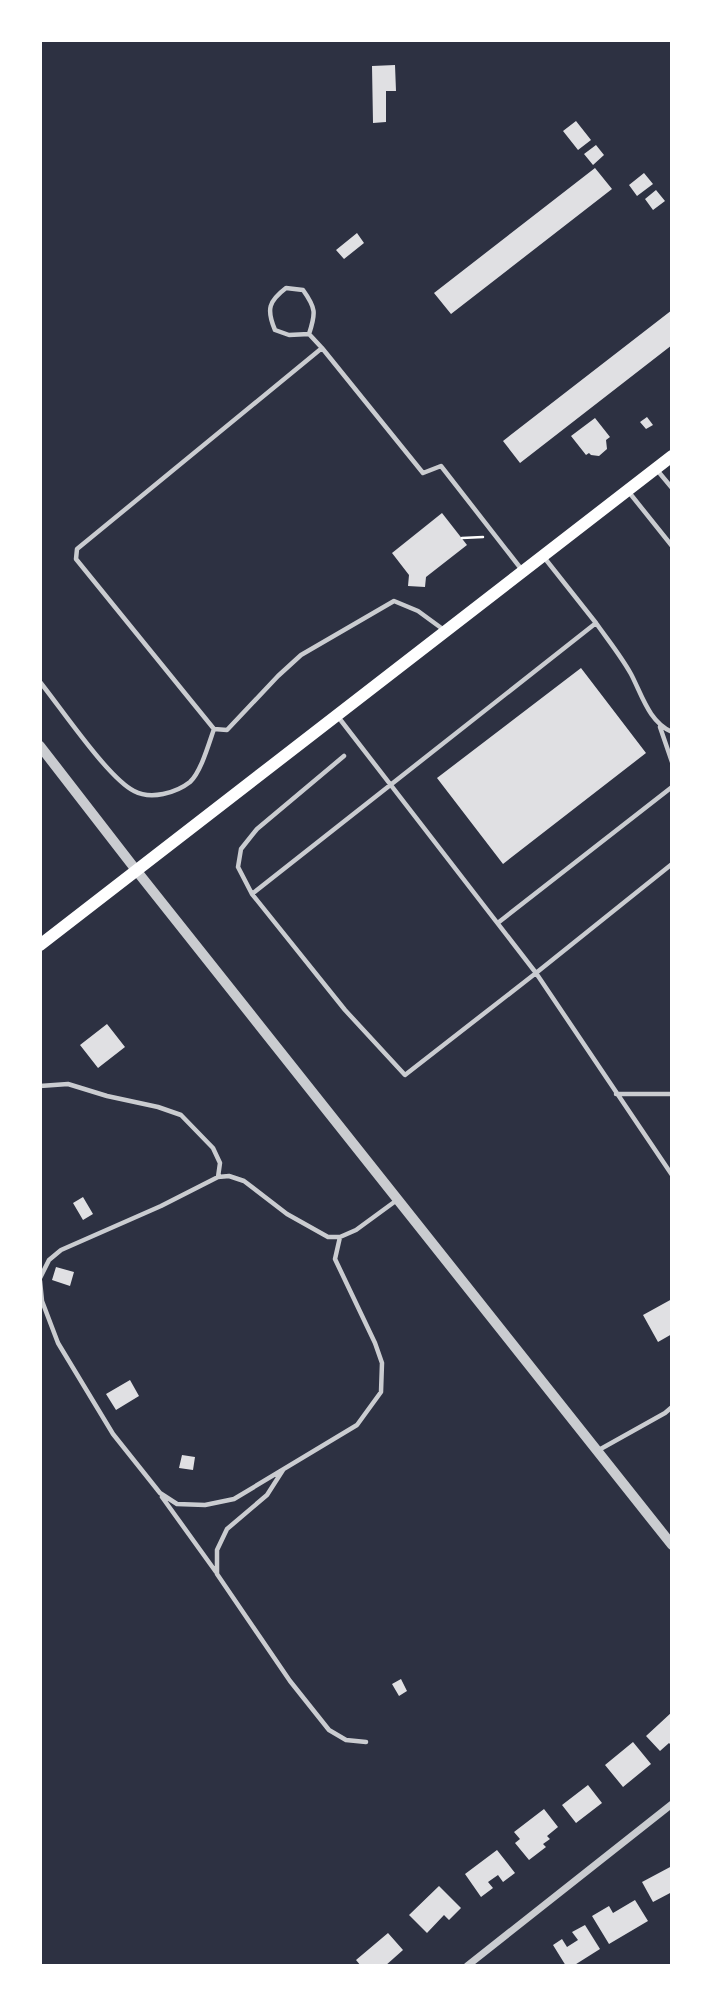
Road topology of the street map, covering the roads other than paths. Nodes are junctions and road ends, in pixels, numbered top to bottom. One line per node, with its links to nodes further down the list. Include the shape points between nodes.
1 (309, 334): 1 (lane, via 313,304 303,290 286,288 273,298 269,315 275,330); 2 (lane)
2 (322, 348): 9 (lane, via 423,472 441,466); 15 (lane, via 77,549 76,559)
3 (672, 456): 4 (main road)
4 (656, 468): 5 (lane); 6 (main road)
5 (672, 488)
6 (627, 491): 7 (lane); 8 (main road)
7 (672, 546)
8 (543, 556): 9 (main road); 10 (lane)
9 (523, 571): 11 (main road)
10 (596, 623): 14 (lane, via 631,673); 20 (lane)
11 (445, 631): 13 (main road); 15 (lane, via 418,611 394,601 301,655 227,730)
12 (40, 682): 15 (lane, via 115,777 136,792 163,796 191,781)
13 (337, 715): 20 (lane); 23 (main road)
14 (659, 727): 16 (lane); 19 (lane)
15 (214, 729)
16 (672, 732)
17 (40, 746): 23 (street)
18 (344, 756): 24 (lane, via 257,828 241,849 238,867)
19 (672, 762)
20 (391, 784): 24 (lane); 25 (lane)
21 (672, 787): 25 (lane)
22 (672, 864): 27 (lane)
23 (136, 870): 26 (main road); 33 (street)
24 (252, 894): 27 (lane, via 345,1010 405,1075)
25 (499, 922): 27 (lane)
26 (40, 945)
27 (536, 972): 29 (lane)
28 (40, 1086): 32 (lane, via 68,1084 181,1115 214,1148 220,1163)
29 (615, 1094): 30 (lane); 31 (lane)
30 (672, 1094)
31 (672, 1175)
32 (218, 1177): 34 (lane, via 244,1181 318,1233); 35 (lane, via 61,1250 49,1261)
33 (398, 1200): 34 (lane); 37 (street)
34 (340, 1237): 38 (lane, via 335,1259 382,1363 381,1392 357,1425)
35 (40, 1280): 39 (lane, via 42,1301 58,1343 113,1434)
36 (672, 1407): 37 (lane)
37 (597, 1451): 40 (street)
38 (284, 1470): 39 (lane, via 234,1499 205,1505 177,1504); 41 (lane, via 267,1495 227,1529 217,1550)
39 (159, 1493): 41 (lane)
40 (672, 1545)
41 (217, 1574): 42 (lane, via 329,1730 346,1740)
42 (366, 1742)
43 (672, 1804): 44 (street)
44 (467, 1966)

